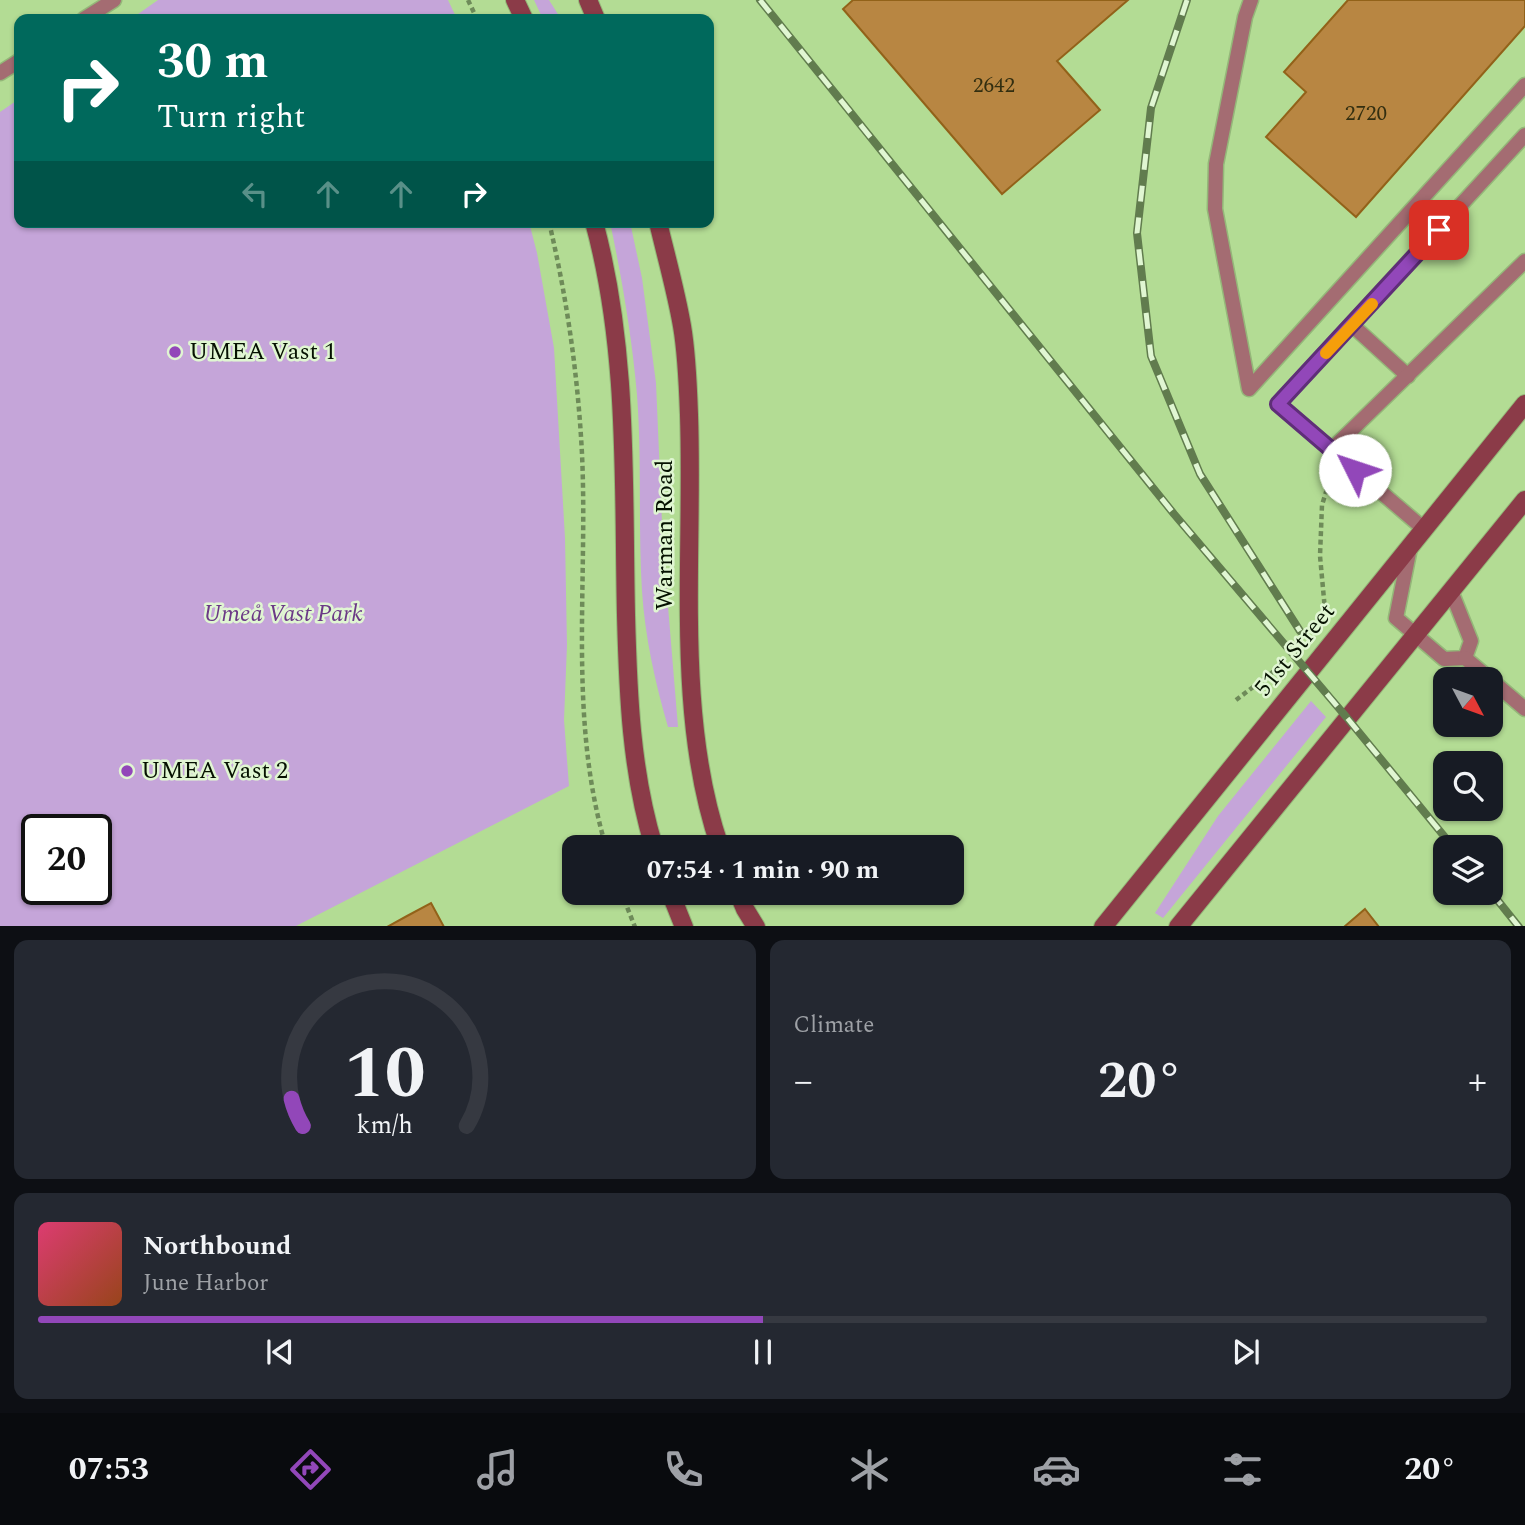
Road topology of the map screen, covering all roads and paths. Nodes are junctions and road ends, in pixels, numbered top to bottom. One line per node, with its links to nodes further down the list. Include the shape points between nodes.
1 (114, 0): 3 (lane)
2 (1251, 0): 4 (lane, via 1216,164 1215,209 1249,389)
3 (92, 14)
4 (1525, 85)
5 (1525, 135): 10 (lane)
6 (550, 228): 26 (path, via 573,353 582,455 582,677 590,775)
7 (596, 228): 27 (main road, Warman Road, via 618,364 625,462 630,716)
8 (659, 228): 28 (main road, Warman Road, via 682,326 688,402 694,729)
9 (1525, 261): 11 (lane)
10 (1352, 326): 11 (lane); 13 (lane, via 1278,404)
11 (1408, 376): 13 (lane)
12 (1525, 404): 15 (main road, 51st Street)
13 (1334, 452): 15 (lane); 18 (path, via 1322,505 1325,610)
14 (1525, 500): 17 (main road)
15 (1424, 529): 16 (main road, 51st Street)
16 (1410, 546): 19 (lane, via 1396,618); 35 (main road, 51st Street)
17 (1451, 591): 19 (main road); 20 (lane, via 1471,641)
18 (1312, 629)
19 (1417, 634): 20 (lane, via 1444,659); 36 (main road)
20 (1465, 657): 22 (lane)
21 (1285, 662): 24 (path)
22 (1477, 667)
23 (1503, 690): 25 (lane)
24 (1236, 701)
25 (1525, 709)
26 (602, 835)
27 (650, 835)
28 (717, 835)
29 (626, 905): 32 (path)
30 (675, 905): 33 (main road)
31 (743, 905): 34 (main road)
32 (635, 926)
33 (684, 926)
34 (756, 926)
35 (1103, 926)
36 (1178, 926)

